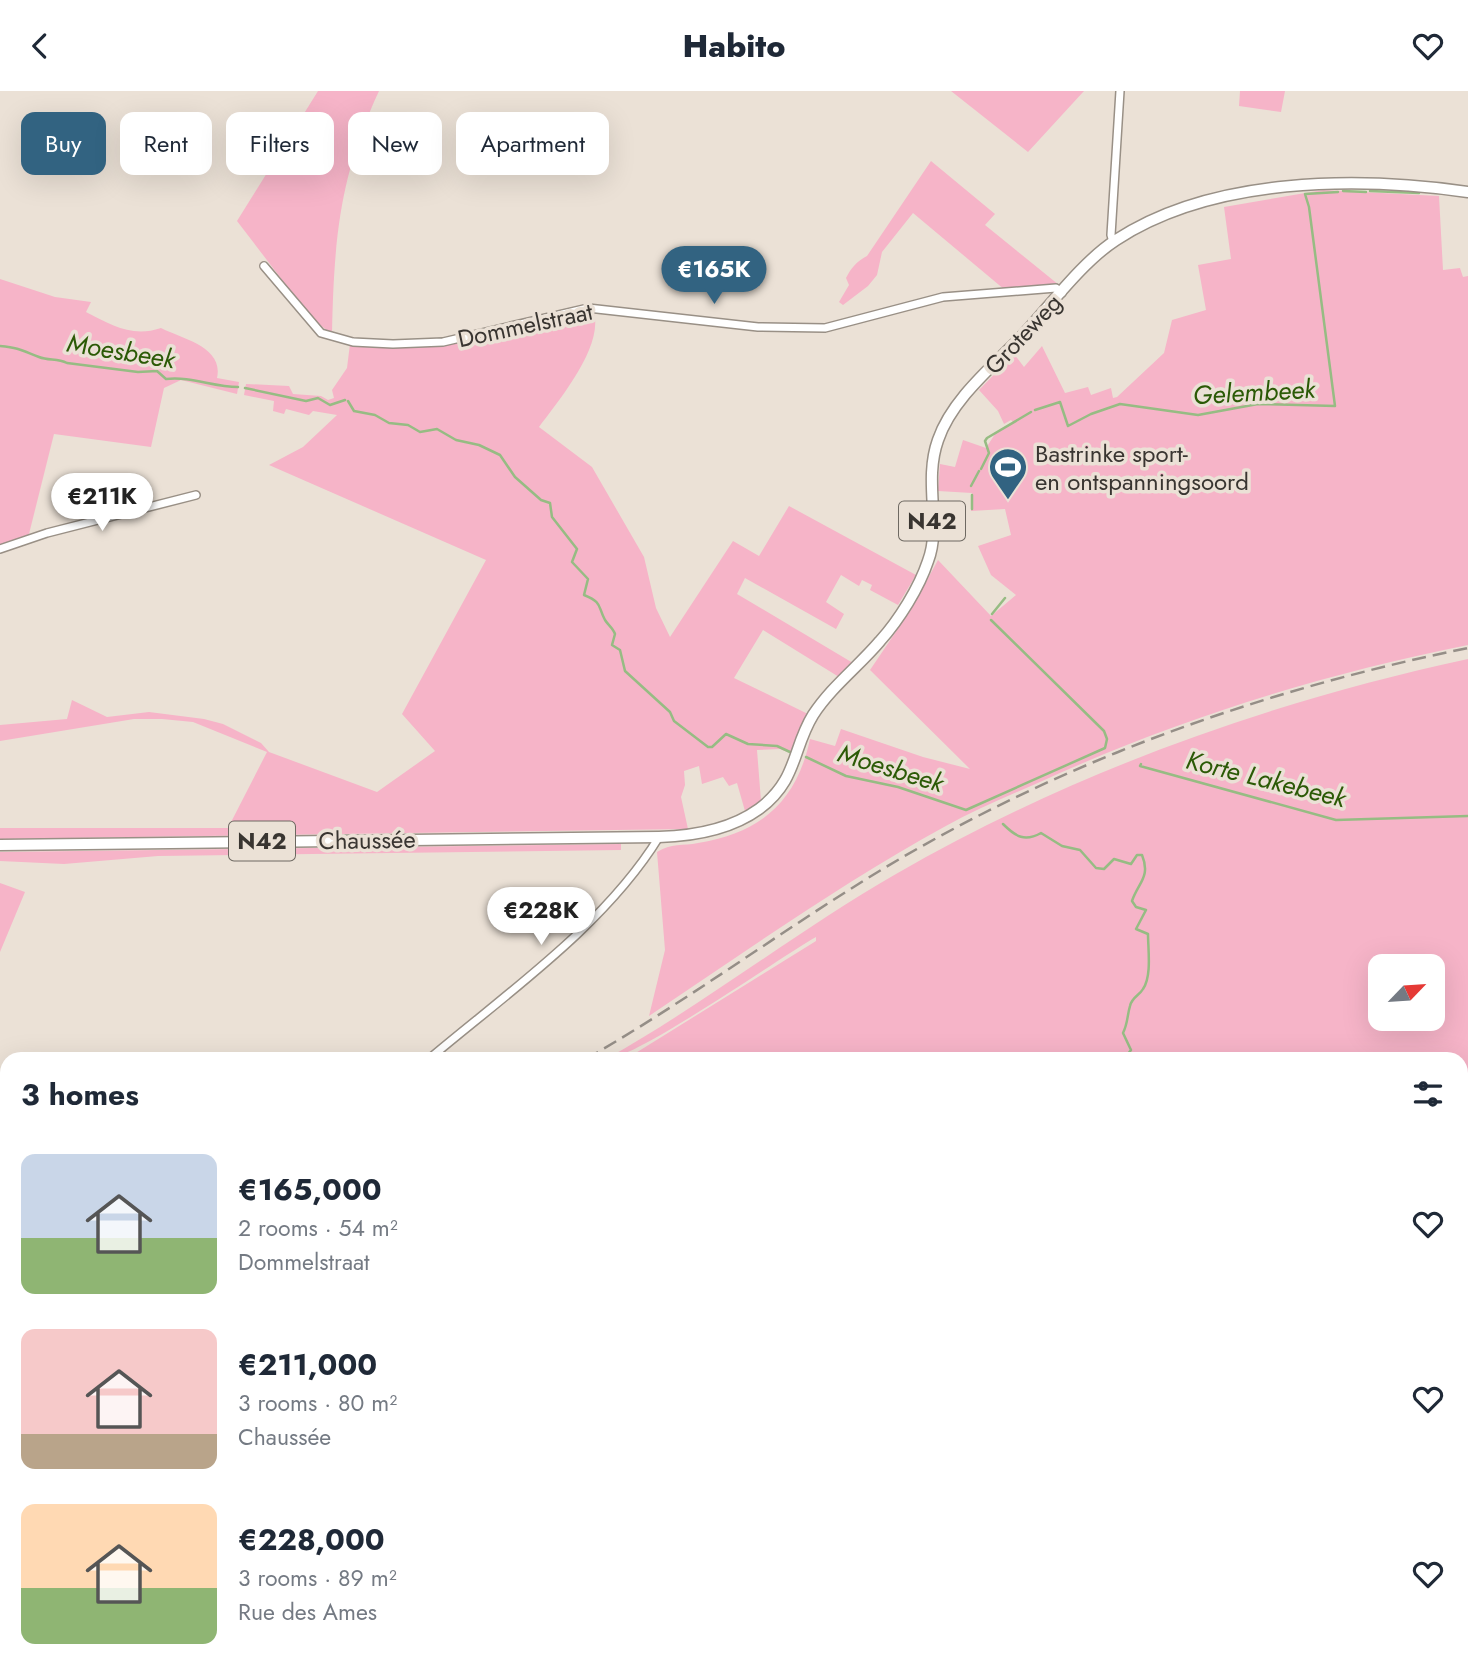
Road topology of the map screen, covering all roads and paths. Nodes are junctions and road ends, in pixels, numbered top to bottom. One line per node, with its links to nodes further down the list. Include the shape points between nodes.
1 (1120, 91): 3 (street)
2 (1468, 192): 3 (main road, Groteweg / N42, via 1397,185 1285,187 1178,209)
3 (1113, 242): 5 (main road, Groteweg / N42)
4 (264, 266): 5 (street, Dommelstraat, via 321,333 353,342 393,344 443,342 588,309 811,329 849,324 943,296 1056,288)
5 (1062, 293): 8 (main road, Groteweg / N42, via 945,424 931,466 933,541 925,568 881,641 812,717 787,780 752,814 732,824 702,833)
6 (196, 495): 7 (street)
7 (0, 549)
8 (659, 837): 9 (main road, Chaussée / N42); 10 (street, via 574,935)
9 (0, 845)
10 (437, 1052)

